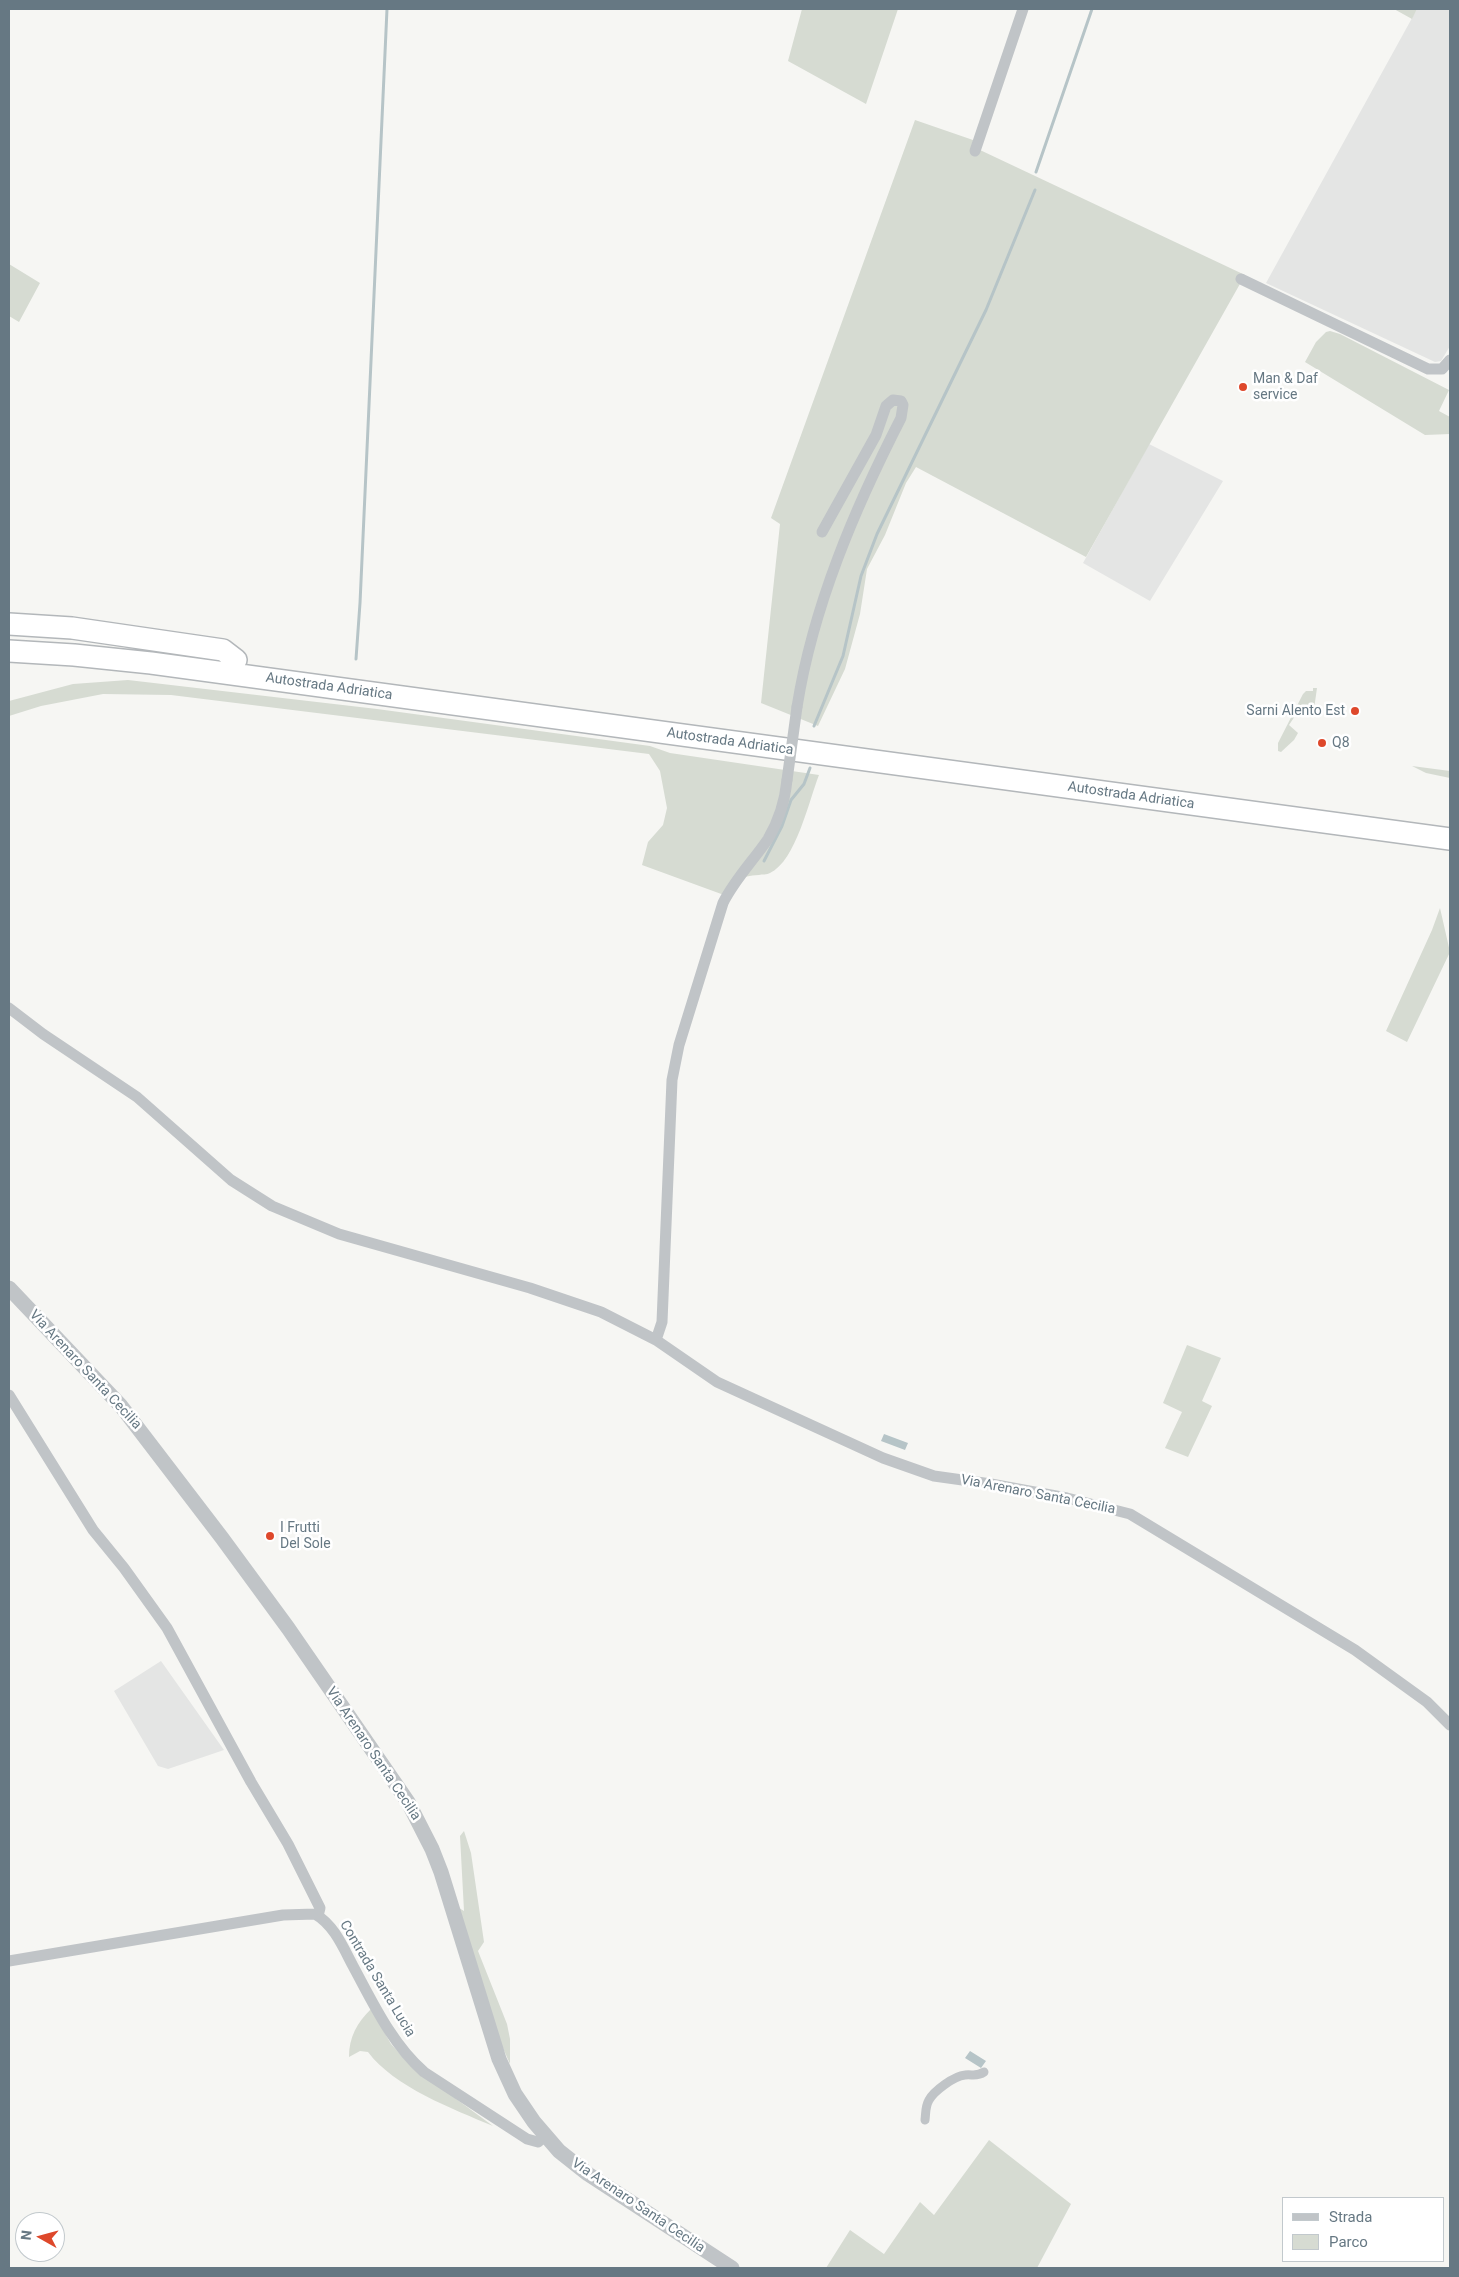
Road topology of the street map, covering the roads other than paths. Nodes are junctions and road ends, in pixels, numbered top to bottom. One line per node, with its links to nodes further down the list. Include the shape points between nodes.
1 (1023, 9): 2 (street)
2 (975, 151)
3 (1241, 279): 4 (street, via 1428,369 1442,369)
4 (1450, 360)
5 (822, 532): 14 (street, bridge, via 876,436 886,406 893,400 901,401 901,418 847,536 813,632 797,707 783,802 768,838 723,903 680,1045 672,1080 662,1322)
6 (9, 624): 9 (highway, via 72,628 223,650)
7 (9, 636): 9 (highway, Autostrada Adriatica, via 100,642)
8 (9, 651): 11 (highway, Autostrada Adriatica, via 151,663)
9 (236, 660): 10 (highway, Autostrada Adriatica)
10 (1450, 825)
11 (1450, 839)
12 (9, 1008): 14 (street, Via Arenaro Santa Cecilia, via 137,1097 232,1180 272,1206 339,1234 530,1288 601,1312)
13 (9, 1288): 21 (street, Via Arenaro Santa Cecilia, via 121,1406 152,1445 288,1628 408,1802 441,1872 499,2059 515,2094)
14 (656, 1340): 16 (street, Via Arenaro Santa Cecilia, via 717,1382 883,1458 934,1476 1067,1498 1130,1514 1355,1650 1427,1702)
15 (9, 1395): 17 (street, via 93,1530 166,1628 288,1844 320,1908)
16 (1450, 1725)
17 (318, 1916): 18 (street, Contrada Santa Lucia, via 301,1913 283,1915); 21 (street, Contrada Santa Lucia, via 332,1929 376,2008 412,2062 527,2139 538,2142)
18 (9, 1961)
19 (984, 2072): 20 (street, via 959,2076 945,2086 930,2099)
20 (925, 2120)
21 (545, 2136): 22 (street, Via Arenaro Santa Cecilia, via 588,2174)
22 (732, 2268)

